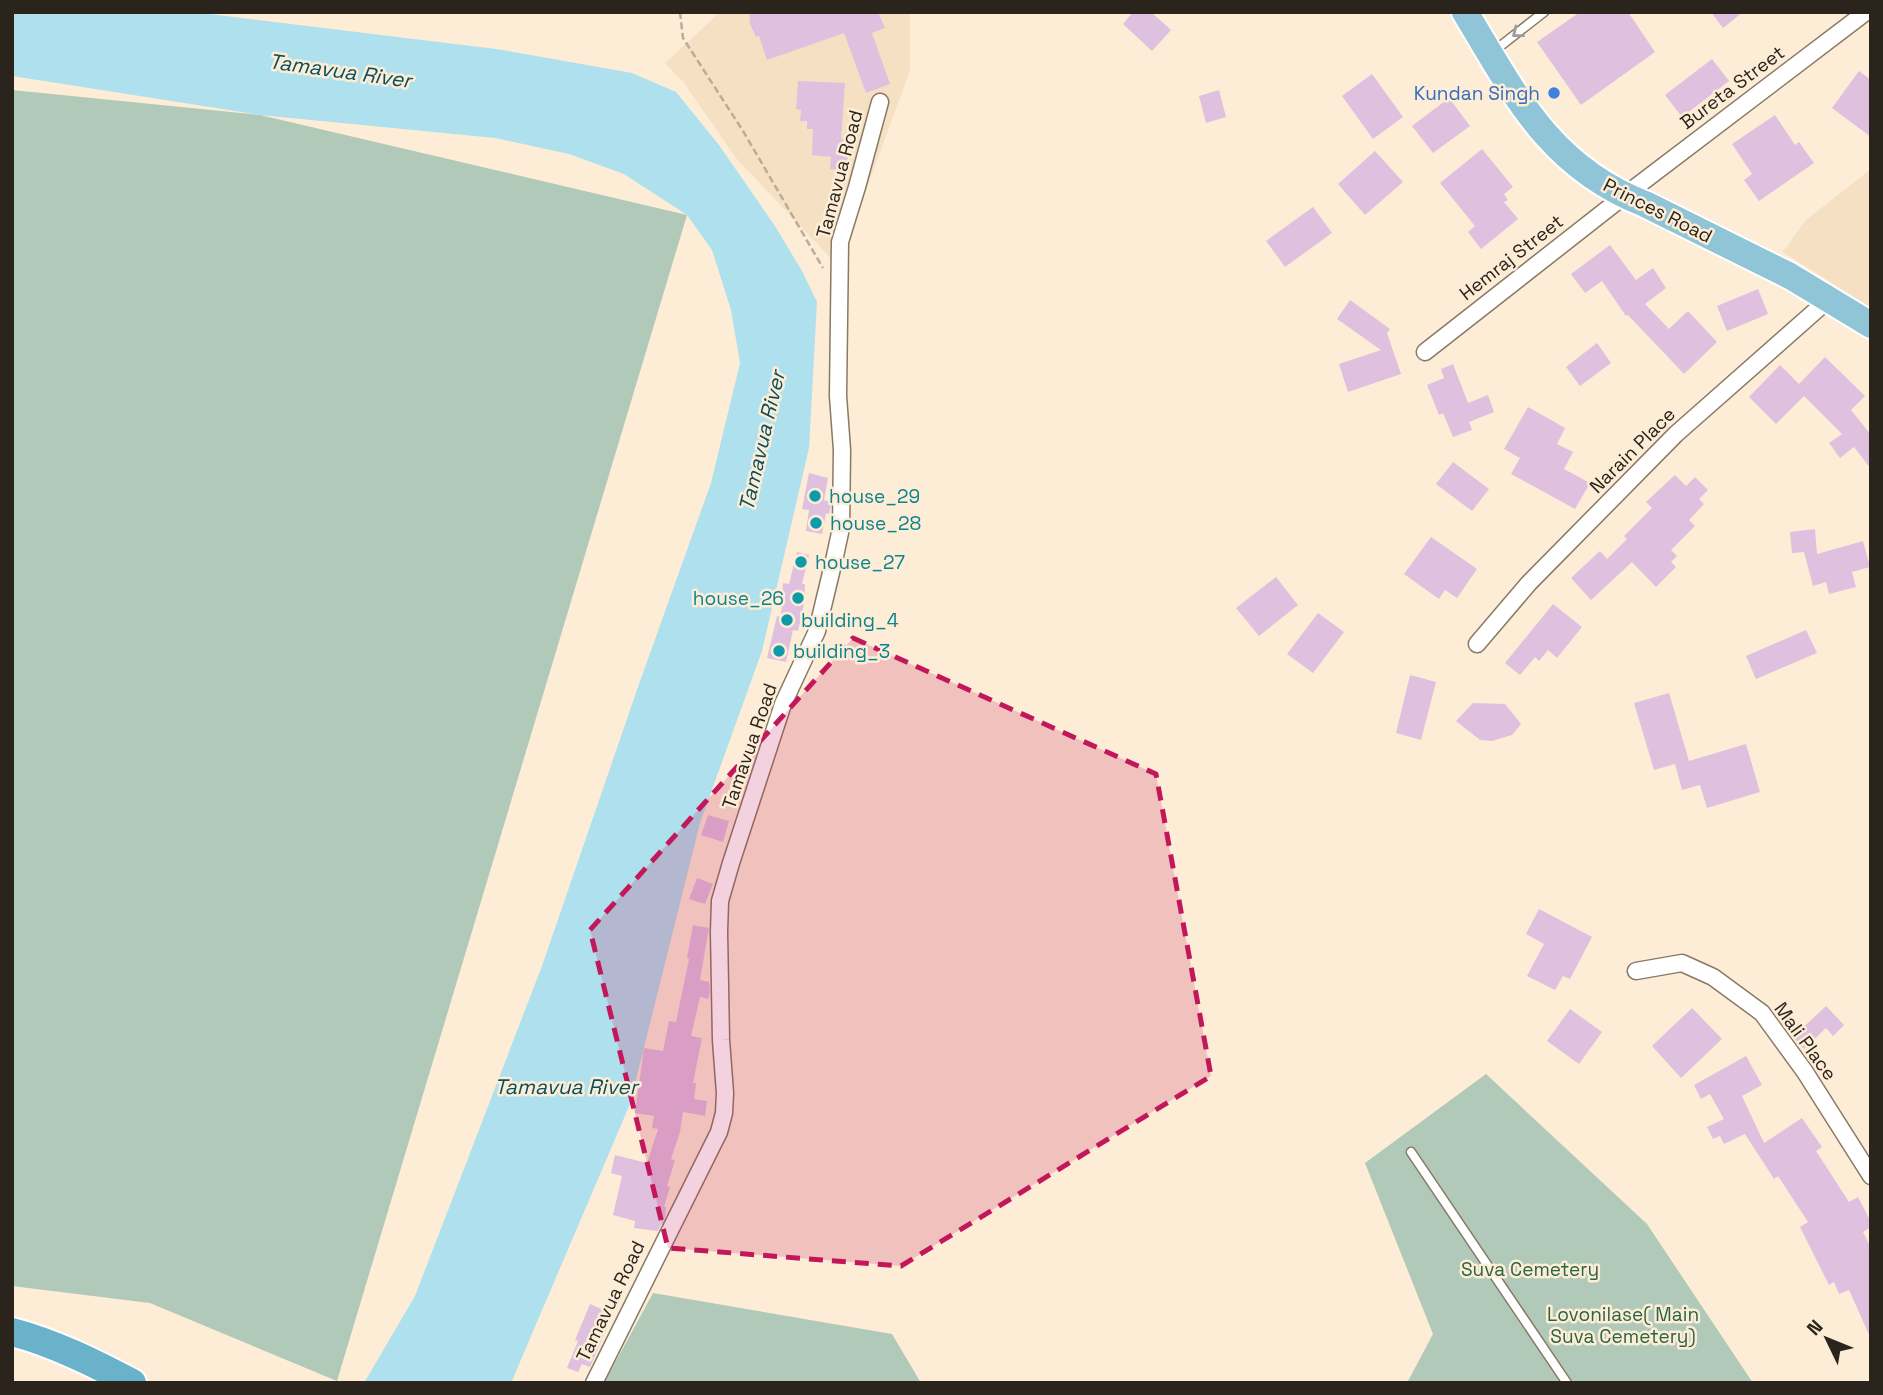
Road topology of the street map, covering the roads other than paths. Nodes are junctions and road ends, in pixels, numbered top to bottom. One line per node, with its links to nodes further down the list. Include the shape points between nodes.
1 (1465, 12): 4 (main road, Princes Road)
2 (1544, 12): 4 (lane, one-way to 4)
3 (1863, 13): 6 (street, Bureta Street)
4 (1490, 54): 6 (main road, Princes Road, via 1516,98 1553,144)
5 (880, 102): 16 (street, Tamavua Road, via 840,243 841,528 817,631 783,704 720,901 724,1113 719,1132)
6 (1624, 196): 7 (main road, Princes Road); 9 (street, Hemraj Street)
7 (1829, 299): 8 (main road, Princes Road); 10 (street, Narain Place, via 1676,434 1529,583)
8 (1871, 325)
9 (1425, 352)
10 (1477, 644)
11 (1636, 971): 13 (street, Mali Place, via 1682,963 1713,977 1762,1013)
12 (1410, 1152): 17 (lane)
13 (1871, 1176)
14 (12, 1332): 15 (highway, via 71,1353)
15 (132, 1383)
16 (594, 1383)
17 (1567, 1383)

